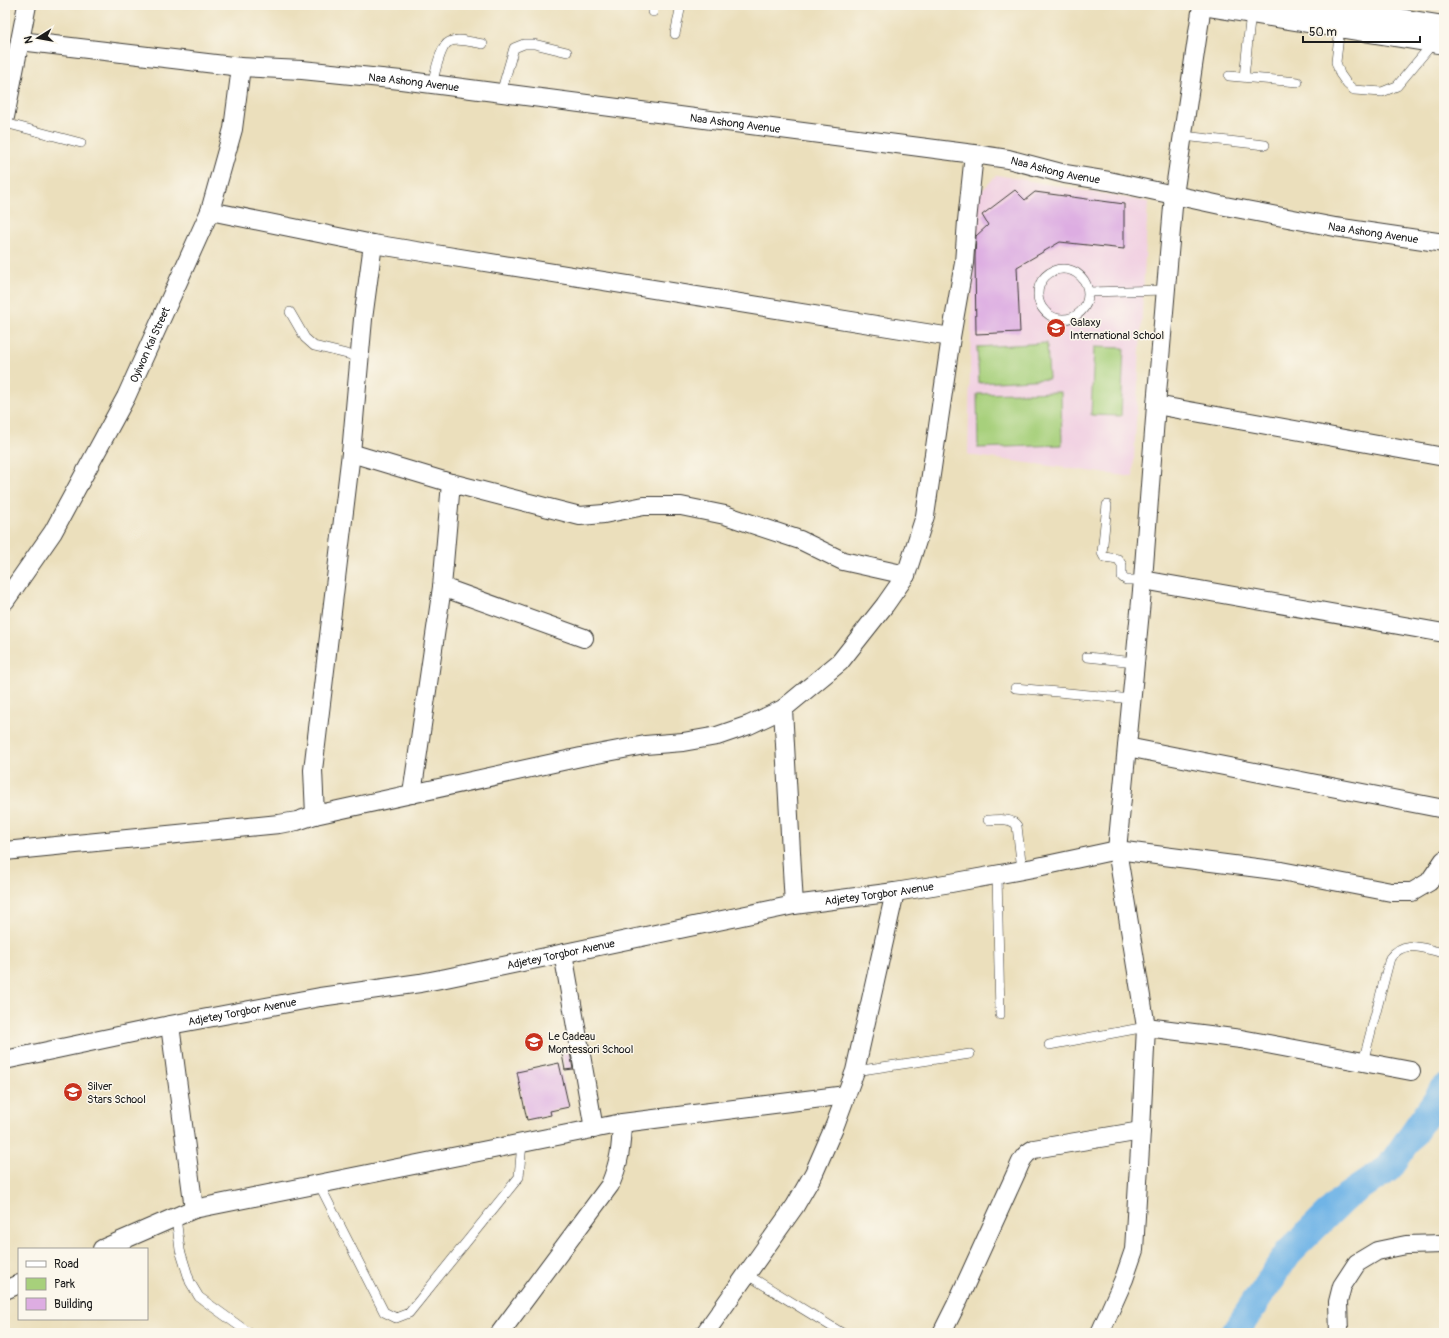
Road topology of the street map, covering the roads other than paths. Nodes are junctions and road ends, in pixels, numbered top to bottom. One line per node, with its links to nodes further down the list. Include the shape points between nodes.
1 (27, 5): 10 (street)
2 (681, 5): 8 (lane)
3 (1202, 5): 22 (street)
4 (1208, 5): 6 (main road)
5 (1306, 5): 9 (main road)
6 (1251, 12): 7 (main road); 16 (lane)
7 (1340, 27): 9 (main road); 9 (lane, via 1336,62 1347,84 1354,90 1382,92 1398,86)
8 (674, 34)
9 (1440, 37)
10 (20, 41): 13 (street, Naa Ashong Avenue); 14 (street)
11 (483, 44): 18 (lane, via 461,40 449,42 443,47)
12 (567, 52): 19 (lane, via 534,44 514,48)
13 (241, 67): 18 (street, Naa Ashong Avenue, via 302,70); 27 (street, Oyiwon Kai Street, via 233,129)
14 (9, 72): 20 (street)
15 (1229, 76): 16 (lane)
16 (1244, 77): 17 (lane)
17 (1298, 82)
18 (432, 84): 19 (street, Naa Ashong Avenue)
19 (501, 93): 25 (street, Naa Ashong Avenue)
20 (5, 117)
21 (5, 123): 23 (lane)
22 (1183, 136): 24 (lane); 26 (street)
23 (81, 143)
24 (1265, 145)
25 (974, 154): 26 (street, Naa Ashong Avenue); 33 (street, via 964,263)
26 (1174, 195): 28 (street, Naa Ashong Avenue, via 1335,228); 30 (street)
27 (210, 211): 29 (street); 43 (street, Oyiwon Kai Street, via 126,397 53,532)
28 (1444, 243)
29 (373, 244): 33 (street); 34 (street)
30 (1166, 290): 31 (lane); 35 (street)
31 (1088, 292): 31 (lane, via 1082,277 1069,269 1061,269 1047,275 1042,281 1038,296 1045,310 1051,315 1066,319 1073,317 1085,306)
32 (290, 312): 34 (lane, via 305,338 314,346)
33 (951, 337): 40 (street, via 925,516)
34 (360, 357): 36 (street)
35 (1156, 405): 37 (street); 41 (street)
36 (351, 453): 38 (street); 54 (street, via 313,770)
37 (1444, 457)
38 (451, 483): 40 (street, via 580,516 644,506 681,506 696,509 725,515 800,540 843,561); 42 (street)
39 (1106, 505): 41 (lane, via 1102,553 1104,557 1118,559 1122,565 1122,577 1126,580)
40 (906, 575): 50 (street, via 840,662)
41 (1143, 580): 44 (street); 47 (street)
42 (442, 587): 45 (street); 52 (street)
43 (5, 601)
44 (1444, 633)
45 (584, 638)
46 (1087, 657): 47 (lane)
47 (1135, 662): 49 (street)
48 (1015, 688): 49 (lane)
49 (1132, 699): 51 (street)
50 (784, 710): 52 (street, via 717,736 581,756); 62 (street)
51 (1127, 747): 53 (street); 56 (street)
52 (412, 794): 54 (street)
53 (1444, 809)
54 (315, 815): 57 (street, via 280,824)
55 (988, 820): 59 (lane, via 1010,820 1015,823)
56 (1117, 850): 58 (street, Adjetey Torgbor Avenue, via 1281,871 1391,892 1412,892 1429,882); 59 (street, Adjetey Torgbor Avenue); 67 (street)
57 (5, 851)
58 (1444, 860)
59 (1022, 870): 60 (street, Adjetey Torgbor Avenue)
60 (997, 874): 61 (street, Adjetey Torgbor Avenue); 65 (lane)
61 (895, 892): 62 (street, Adjetey Torgbor Avenue); 72 (street)
62 (794, 905): 63 (street, Adjetey Torgbor Avenue)
63 (563, 953): 66 (street, Adjetey Torgbor Avenue, via 420,983 320,997); 76 (street)
64 (1444, 953): 71 (lane, via 1410,945 1396,950 1390,958)
65 (1000, 1014)
66 (170, 1025): 70 (street, Adjetey Torgbor Avenue); 80 (street)
67 (1146, 1027): 68 (lane); 71 (street, via 1241,1040); 77 (street)
68 (1049, 1045)
69 (970, 1054): 72 (lane)
70 (5, 1060)
71 (1363, 1062): 73 (street)
72 (855, 1071): 74 (street)
73 (1411, 1071)
74 (846, 1095): 75 (street); 84 (street, via 814,1173 799,1200)
75 (622, 1123): 76 (street); 88 (street, via 621,1151 610,1185)
76 (594, 1129): 78 (street)
77 (1141, 1131): 91 (street, via 1027,1153); 92 (street, via 1134,1250)
78 (522, 1143): 79 (street); 79 (lane, via 519,1177 409,1313 396,1318 384,1312)
79 (319, 1184): 80 (street)
80 (194, 1209): 81 (street)
81 (176, 1217): 83 (street); 87 (lane, via 180,1250 190,1282 199,1297)
82 (1444, 1244): 93 (street, via 1406,1245 1377,1251 1357,1263 1342,1286 1338,1302)
83 (104, 1248)
84 (746, 1274): 89 (street); 90 (lane)
85 (18, 1284): 86 (street)
86 (5, 1290)
87 (249, 1333)
88 (500, 1333)
89 (705, 1333)
90 (842, 1333)
91 (942, 1333)
92 (1100, 1333)
93 (1339, 1333)

